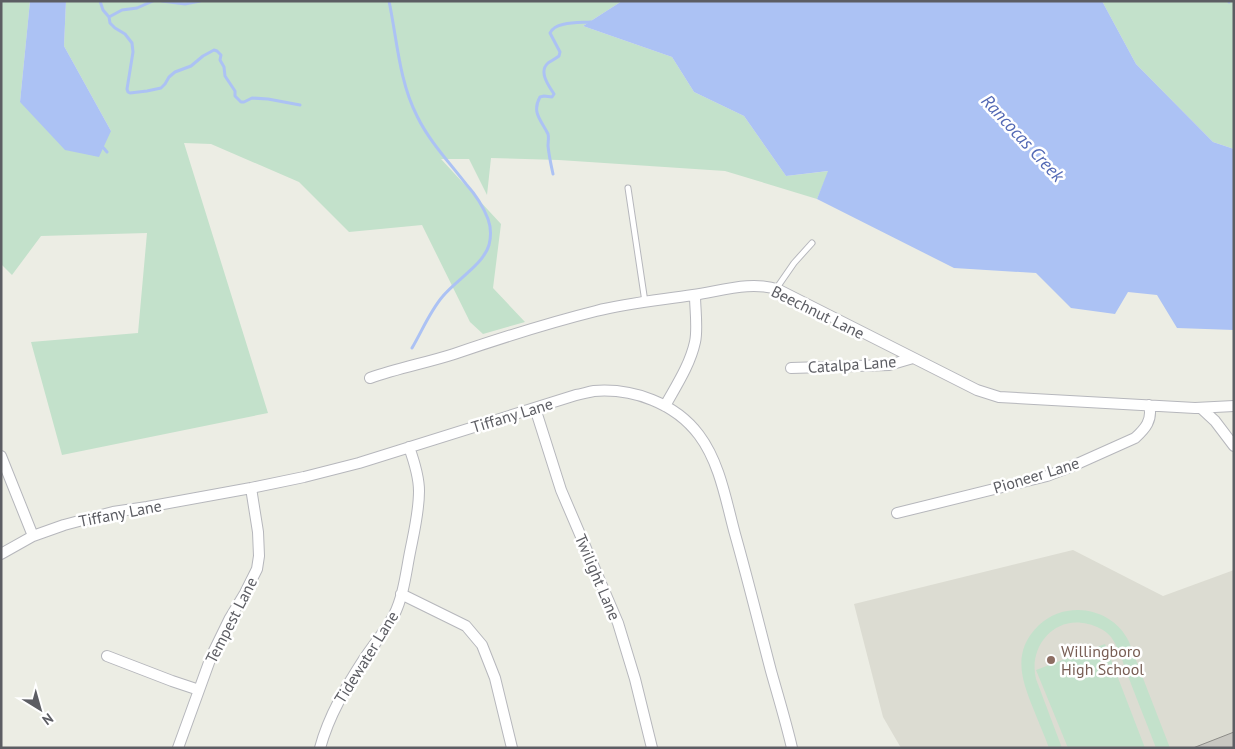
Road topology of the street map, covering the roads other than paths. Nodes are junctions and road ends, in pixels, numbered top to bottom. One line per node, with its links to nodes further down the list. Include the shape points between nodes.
1 (628, 188): 5 (lane)
2 (812, 242): 3 (lane)
3 (776, 289): 4 (street, Beechnut Lane, via 749,286); 6 (street, Beechnut Lane)
4 (695, 295): 5 (street, Beechnut Lane); 10 (street, via 695,341 690,358)
5 (645, 302): 8 (street, Beechnut Lane, via 545,324)
6 (913, 358): 7 (street, Catalpa Lane, via 889,365); 9 (street, Beechnut Lane, via 977,390 999,397)
7 (791, 368)
8 (370, 378)
9 (1149, 405): 13 (street, Beechnut Lane); 18 (street, Pioneer Lane, via 1150,419 1135,438 1068,468)
10 (665, 406): 12 (street, Tiffany Lane, via 628,393 593,391); 28 (street, Tiffany Lane, via 689,423 715,464)
11 (1234, 406): 13 (street, Beechnut Lane)
12 (535, 408): 15 (street, Tiffany Lane); 27 (street, Twilight Lane, via 561,490 618,623)
13 (1201, 408): 14 (street, via 1215,420)
14 (1234, 446)
15 (410, 447): 17 (street, Tiffany Lane, via 359,463); 21 (street, Tidewater Lane, via 417,471 419,503)
16 (1, 456): 19 (street)
17 (251, 488): 19 (street, Tiffany Lane, via 113,512 64,524); 23 (street, Tempest Lane, via 258,532 256,569 210,657)
18 (897, 513)
19 (33, 536): 20 (street, Tiffany Lane)
20 (1, 554)
21 (401, 594): 25 (street, Tidewater Lane, via 391,620 337,704); 26 (street, via 466,626 482,644 497,684)
22 (107, 656): 23 (street)
23 (199, 690): 24 (street, Tempest Lane)
24 (178, 748)
25 (320, 748)
26 (512, 748)
27 (652, 748)
28 (792, 748)

